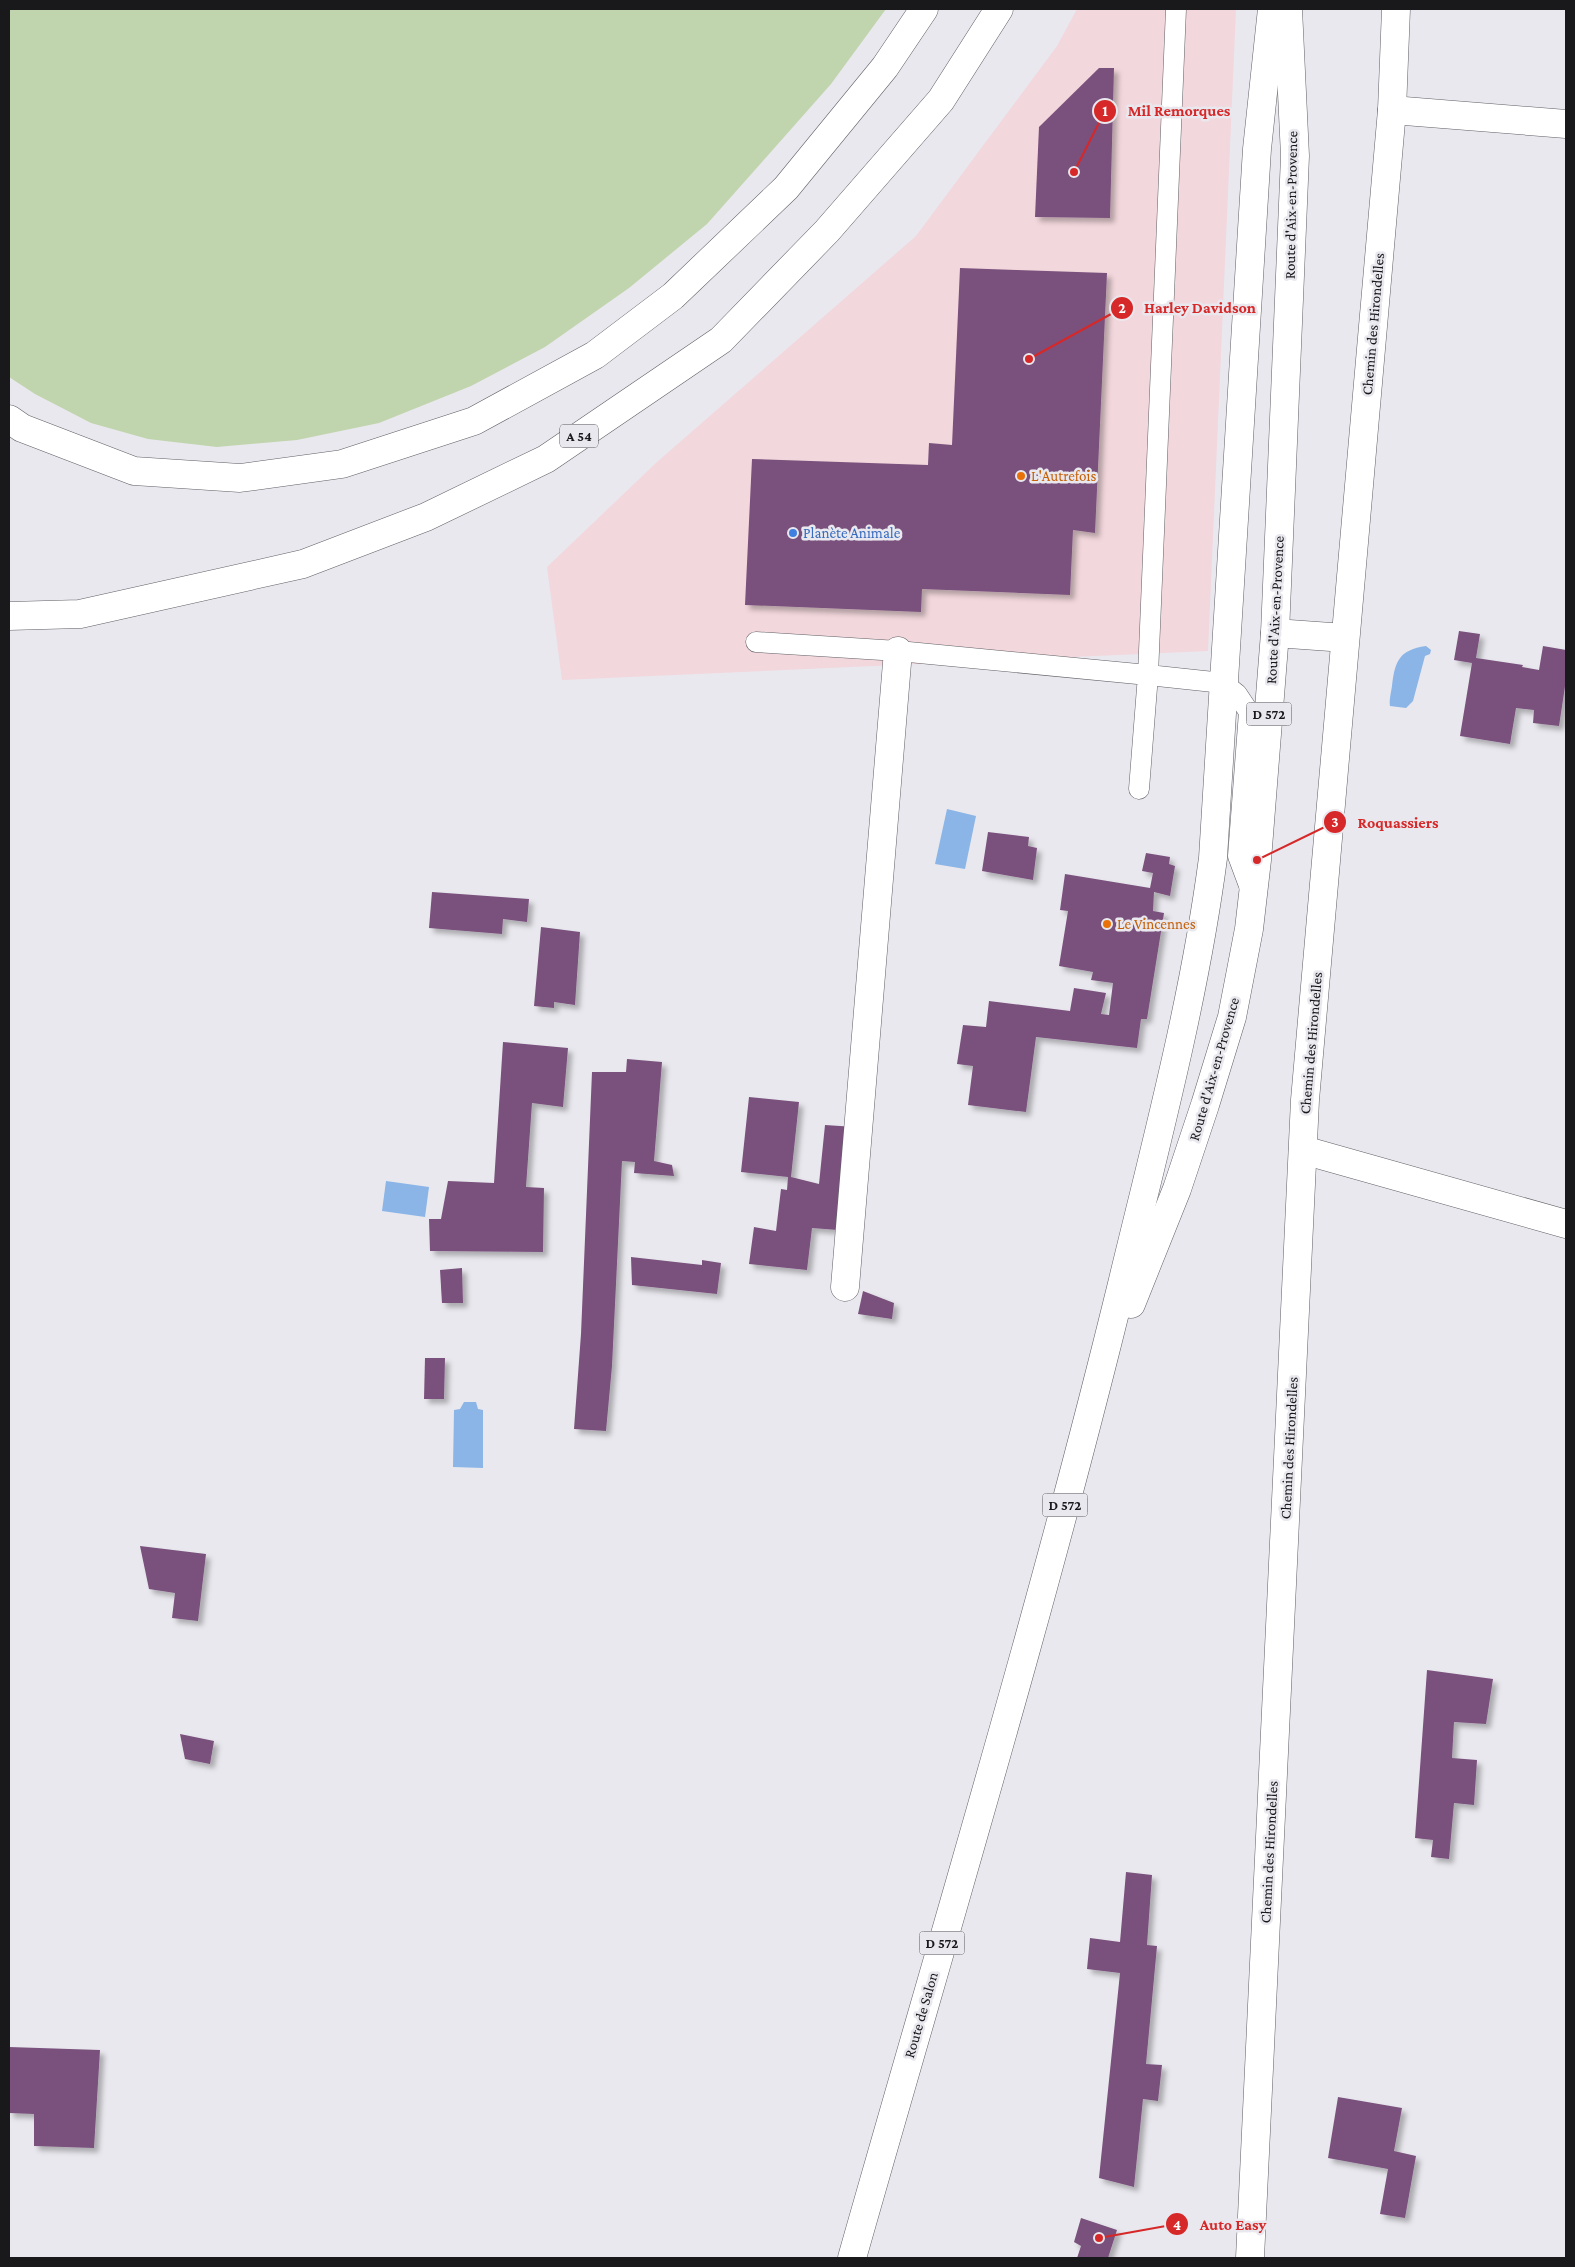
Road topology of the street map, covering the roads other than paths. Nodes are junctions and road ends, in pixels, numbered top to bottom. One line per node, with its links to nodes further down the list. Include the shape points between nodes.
1 (924, 9): 9 (main road, via 885,67 786,188 673,296 595,354 474,421 342,464 240,478 134,471)
2 (1000, 9): 10 (main road, A 54, via 941,100 827,231 721,340 546,459 426,517 303,564 80,614)
3 (1176, 9): 15 (lane)
4 (1272, 9): 16 (main road, Route d'Aix-en-Provence / D 572, via 1257,149)
5 (1288, 9): 11 (main road, Route d'Aix-en-Provence / D 572, via 1294,156)
6 (1396, 9): 7 (main road, Chemin des Hirondelles)
7 (1392, 110): 8 (main road); 12 (main road, Chemin des Hirondelles)
8 (1566, 124)
9 (9, 420)
10 (9, 616)
11 (1276, 633): 12 (main road); 18 (main road, Route d'Aix-en-Provence / D 572)
12 (1345, 638): 19 (main road, Chemin des Hirondelles)
13 (756, 642): 14 (lane)
14 (898, 651): 15 (lane); 21 (main road)
15 (1148, 675): 16 (lane); 17 (lane)
16 (1223, 684): 18 (lane, via 1238,694 1249,712 1238,856); 22 (main road, Route d'Aix-en-Provence / D 572, via 1213,858 1203,936 1176,1062)
17 (1138, 789)
18 (1253, 896): 22 (main road, Route d'Aix-en-Provence / D 572, via 1232,1017 1205,1106 1177,1189)
19 (1303, 1150): 20 (main road); 25 (main road, Chemin des Hirondelles)
20 (1566, 1224)
21 (845, 1287)
22 (1095, 1394): 23 (main road, Route d'Aix-en-Provence / D 572)
23 (1032, 1628): 24 (main road, Route de Salon / D 572)
24 (852, 2258)
25 (1250, 2258)

